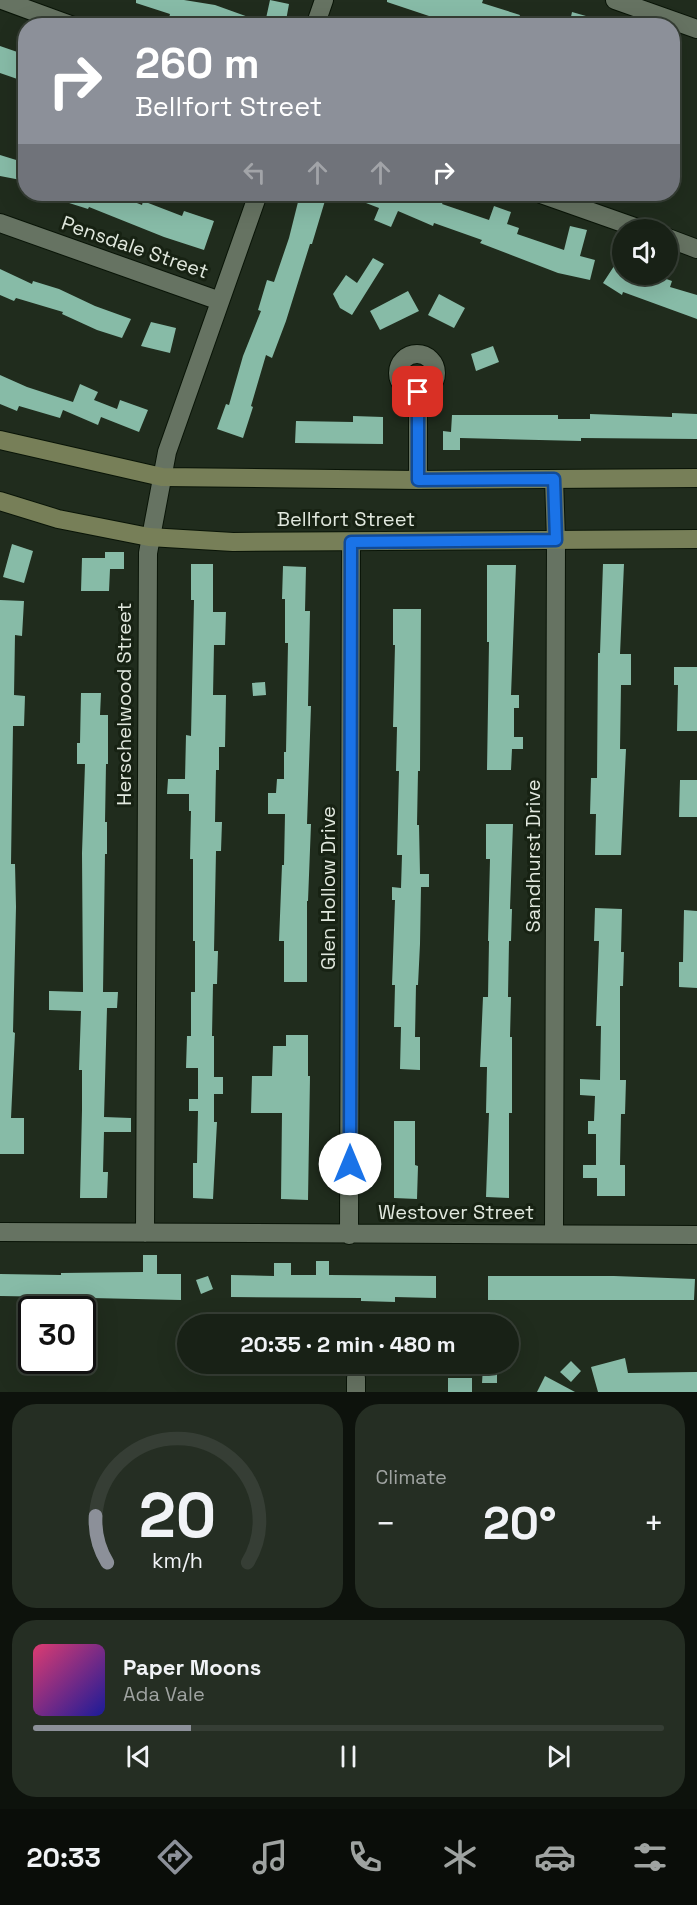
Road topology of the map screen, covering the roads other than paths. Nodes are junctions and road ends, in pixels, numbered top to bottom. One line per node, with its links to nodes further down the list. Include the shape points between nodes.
1 (2, 0): 4 (street)
2 (324, 0): 5 (street)
3 (615, 0): 6 (street)
4 (52, 18)
5 (318, 18)
6 (666, 18)
7 (680, 23): 8 (street)
8 (697, 29)
9 (256, 201): 15 (street, Herschelwood Street)
10 (561, 201): 11 (street)
11 (612, 219)
12 (0, 223): 15 (street, Pensdale Street)
13 (678, 242): 14 (street)
14 (697, 249)
15 (220, 301): 18 (street, Herschelwood Street, via 167,452)
16 (418, 392): 21 (street)
17 (0, 440): 18 (main road, Bellfort Street)
18 (162, 477): 21 (main road, Bellfort Street); 23 (street, Herschelwood Street)
19 (697, 478): 20 (main road, Bellfort Street)
20 (554, 479): 21 (main road, Bellfort Street); 25 (street, Sandhurst Drive)
21 (418, 480)
22 (0, 501): 23 (main road, Bellfort Street, via 58,519)
23 (149, 537): 26 (main road, Bellfort Street); 28 (street, Herschelwood Street)
24 (697, 539): 25 (main road, Bellfort Street)
25 (556, 540): 26 (main road, Bellfort Street); 29 (street, Sandhurst Drive)
26 (351, 542): 30 (street, Glen Hollow Drive)
27 (0, 1232): 28 (street, Westover Street)
28 (145, 1233): 30 (street, Westover Street)
29 (554, 1233): 30 (street, Westover Street); 31 (street, Westover Street)
30 (349, 1235)
31 (697, 1235)

